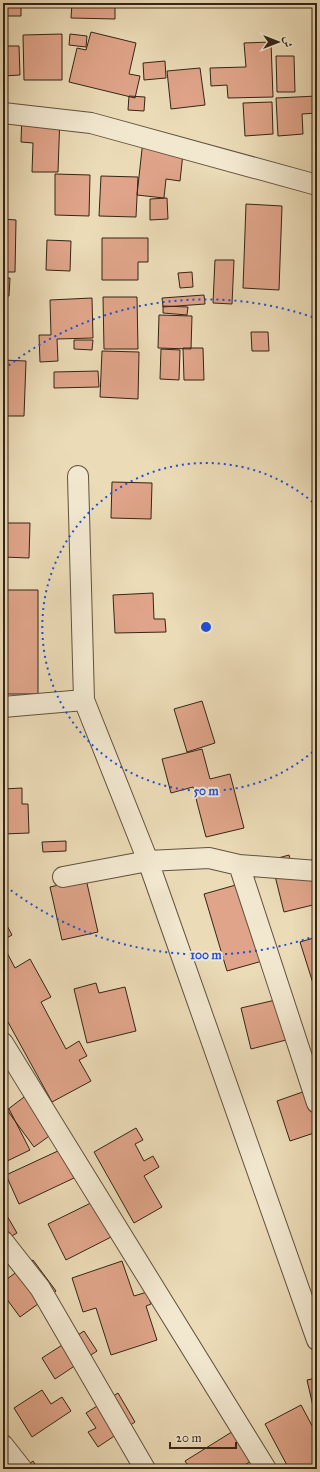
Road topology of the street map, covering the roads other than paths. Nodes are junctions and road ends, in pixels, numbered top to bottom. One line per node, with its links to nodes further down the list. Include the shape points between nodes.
1 (3, 113): 2 (street, via 91,123)
2 (317, 185)
3 (78, 476): 4 (street)
4 (84, 700): 5 (street); 6 (street)
5 (3, 707)
6 (148, 861): 7 (street, via 209,858); 9 (street); 13 (street)
7 (239, 865): 8 (street); 11 (street)
8 (317, 871)
9 (63, 877)
10 (3, 1043): 17 (street)
11 (317, 1103)
12 (3, 1241): 16 (street, via 40,1288)
13 (317, 1340)
14 (3, 1445): 15 (street)
15 (22, 1469)
16 (145, 1469)
17 (266, 1469)

